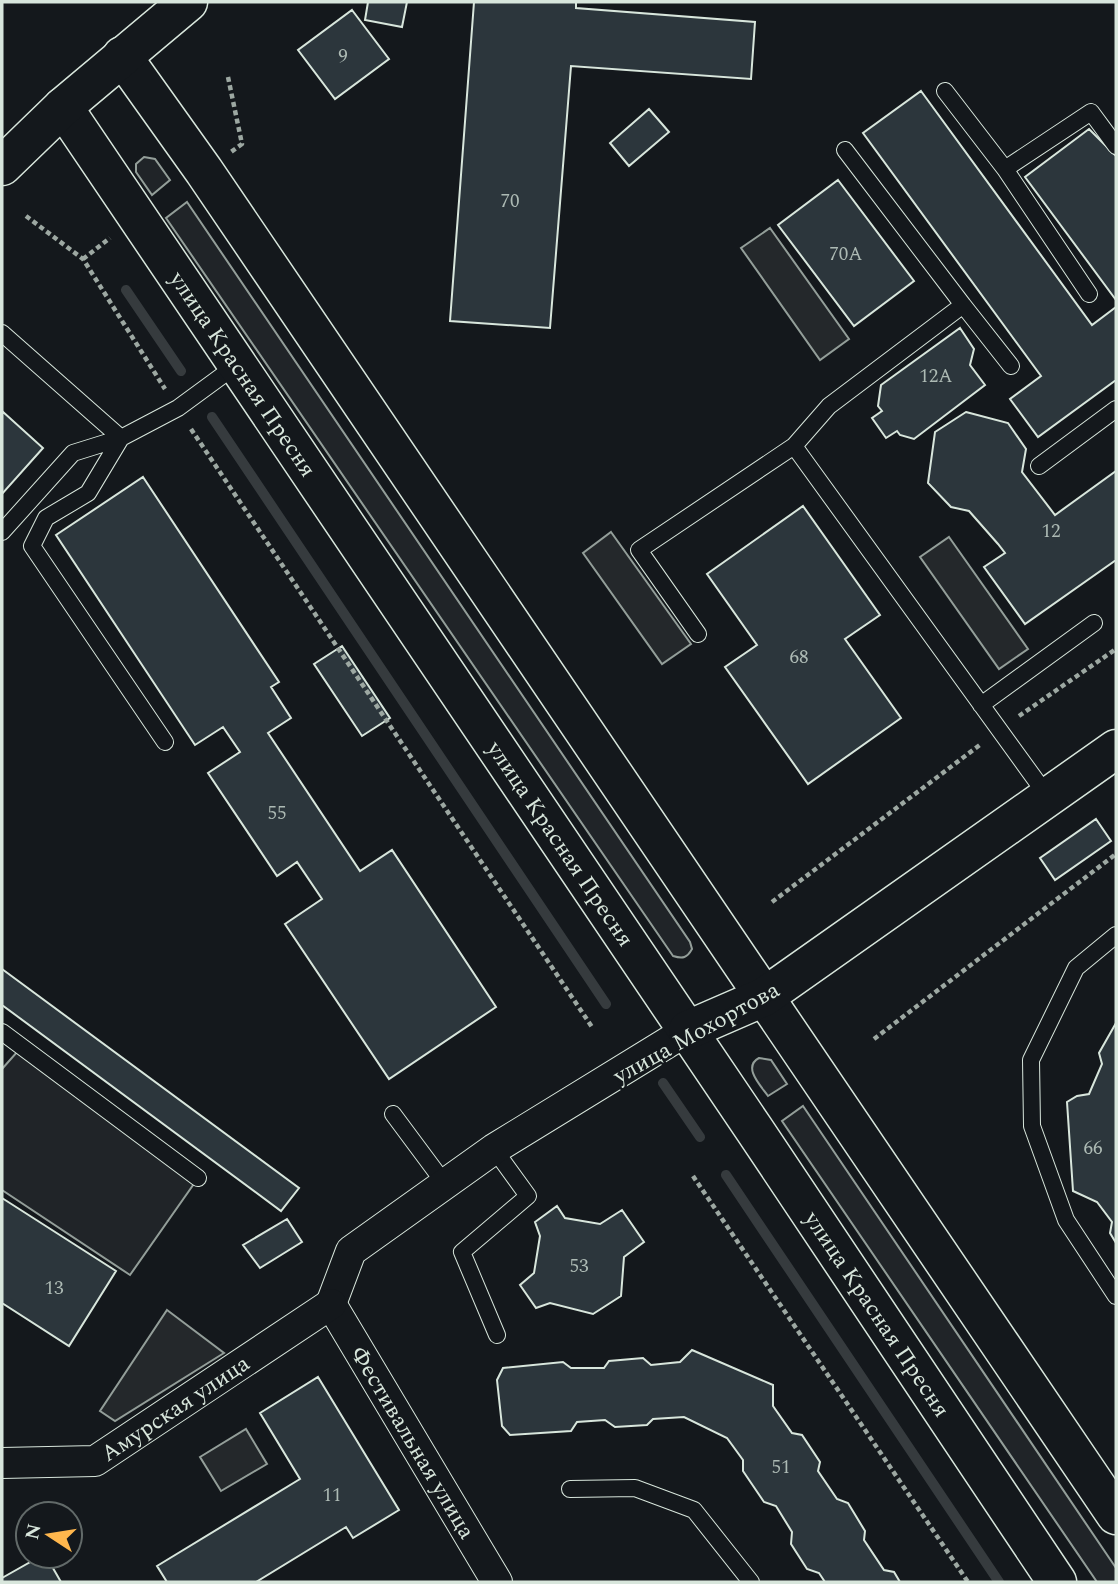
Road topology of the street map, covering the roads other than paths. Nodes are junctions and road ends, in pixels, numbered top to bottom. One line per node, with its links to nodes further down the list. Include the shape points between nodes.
1 (188, 2): 2 (street)
2 (122, 56): 4 (street); 26 (street)
3 (945, 91): 8 (lane)
4 (63, 107): 7 (street); 12 (street, улица Красная Пресня)
5 (1116, 146): 8 (lane, via 1091,112)
6 (845, 150): 10 (lane)
7 (2, 166)
8 (1005, 169): 9 (lane)
9 (1089, 294)
10 (963, 304): 13 (lane); 16 (lane, via 829,406)
11 (2, 333): 15 (lane)
12 (238, 364): 15 (lane, via 178,408); 27 (street, улица Красная Пресня)
13 (1011, 366)
14 (1116, 409): 17 (lane)
15 (121, 438): 18 (lane, via 73,453); 22 (lane, via 88,493 46,518 32,546)
16 (794, 446): 20 (lane, via 639,550); 21 (lane)
17 (1039, 466)
18 (2, 532)
19 (1094, 623): 21 (lane)
20 (698, 634)
21 (981, 705): 24 (lane)
22 (165, 742)
23 (1116, 749): 24 (street, улица Мохортова)
24 (1048, 797): 26 (street, улица Мохортова)
25 (1116, 935): 33 (lane, via 1076,968 1031,1060 1032,1126 1053,1185 1066,1220)
26 (764, 997): 27 (street, улица Мохортова); 38 (street)
27 (688, 1030): 30 (street, улица Мохортова); 41 (street, улица Красная Пресня)
28 (2, 1032): 31 (lane)
29 (393, 1114): 32 (lane)
30 (494, 1149): 32 (street, улица Мохортова); 35 (lane, via 528,1196 462,1252)
31 (198, 1178)
32 (445, 1184): 34 (street, улица Мохортова, via 351,1251)
33 (1116, 1296)
34 (331, 1304): 36 (street, Амурская улица, via 95,1461); 39 (street, Фестивальная улица)
35 (498, 1335)
36 (2, 1463)
37 (570, 1489): 40 (lane, via 635,1488 694,1510)
38 (1116, 1515)
39 (497, 1582)
40 (751, 1582)
41 (1056, 1582)

